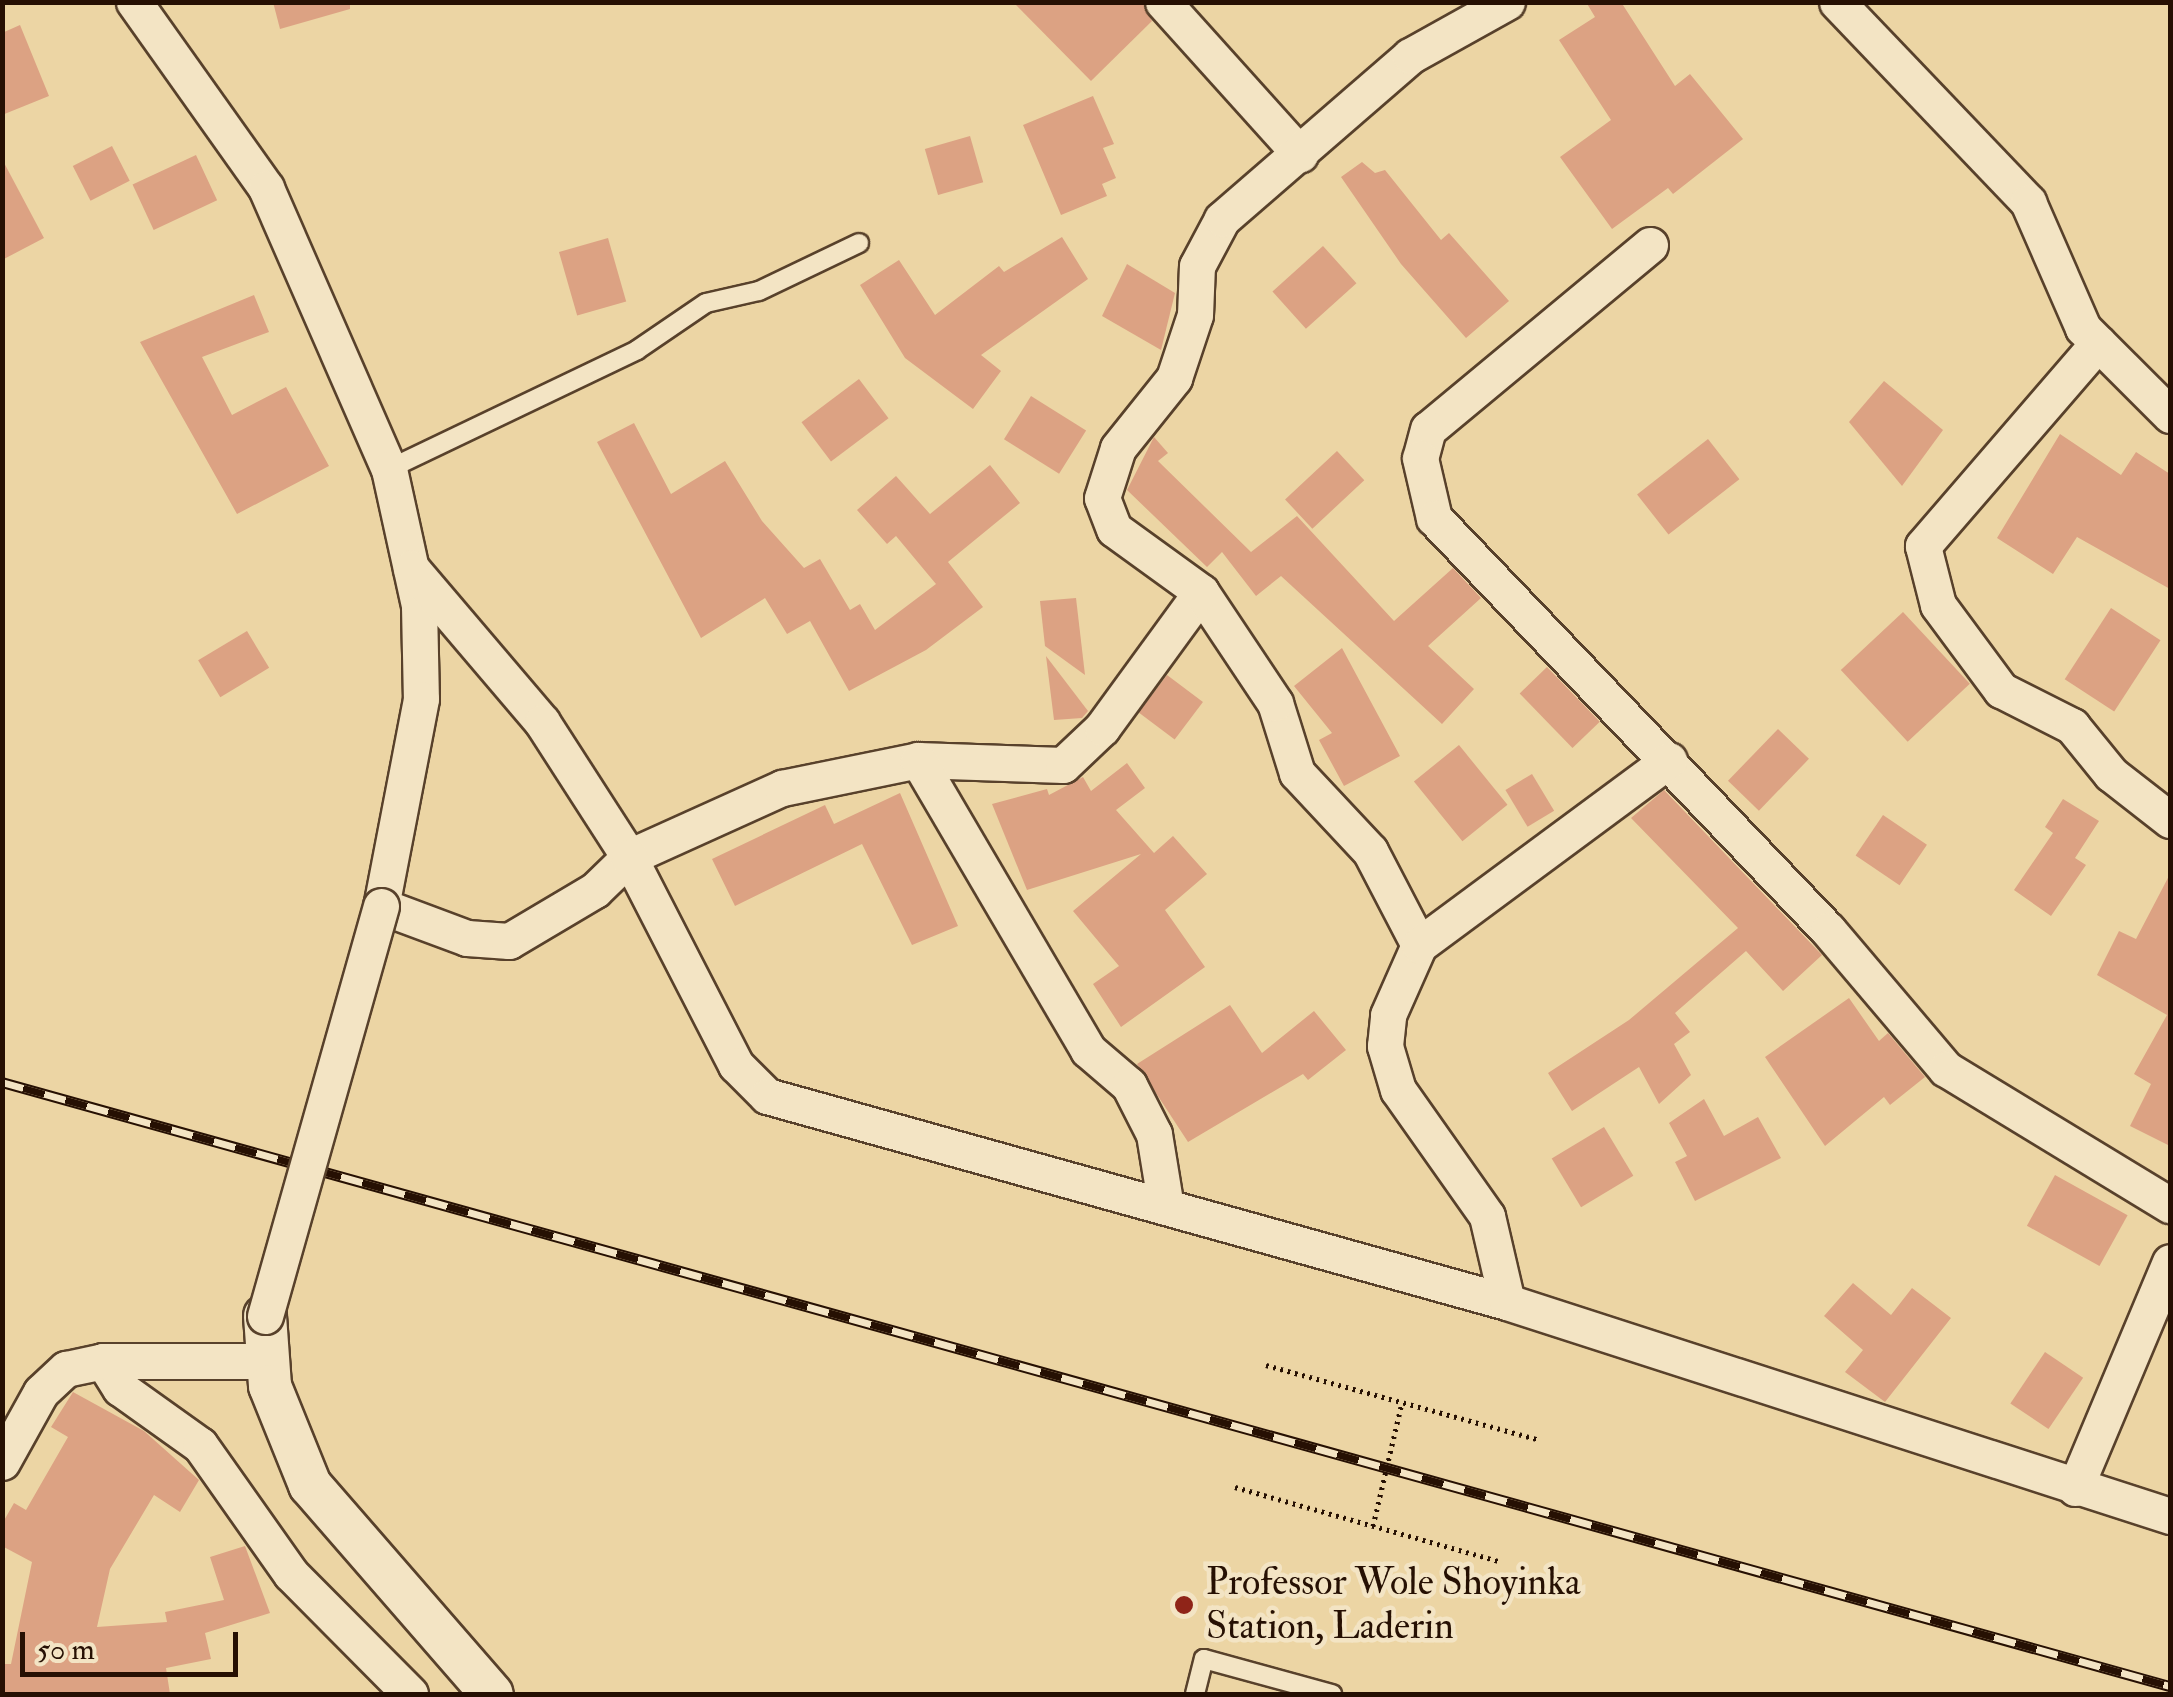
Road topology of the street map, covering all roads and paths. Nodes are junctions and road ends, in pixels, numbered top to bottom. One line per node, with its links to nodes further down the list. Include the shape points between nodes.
1 (134, 2): 10 (street, via 266,188)
2 (1164, 2): 5 (street)
3 (1507, 2): 5 (street, via 1410,56)
4 (1836, 2): 8 (street, via 2028,202 2082,328)
5 (1300, 154): 12 (street, via 1222,219 1197,266 1195,315 1174,378 1118,448 1102,498 1114,528)
6 (859, 243): 10 (lane, via 759,291 706,304 637,350)
7 (1650, 245): 14 (street, via 1428,428 1420,458 1434,518)
8 (2098, 343): 9 (street); 15 (street, via 1923,546 1938,605 2001,690 2072,726 2111,774)
9 (2170, 415)
10 (389, 469): 11 (street)
11 (410, 568): 16 (street, via 542,722); 17 (street, via 421,698)
12 (1201, 592): 13 (street, via 1102,728 1063,766); 18 (street, via 1276,703 1296,773 1370,852)
13 (918, 760): 16 (street, via 782,788); 20 (street, via 1088,1050 1129,1085 1154,1134)
14 (1669, 760): 18 (street); 19 (street, via 1946,1069)
15 (2170, 820)
16 (629, 857): 17 (street, via 595,890 509,941 468,938); 20 (street, via 736,1065 767,1096)
17 (382, 906): 23 (street, bridge)
18 (1418, 944): 22 (street, via 1388,1015 1385,1046 1398,1090 1487,1216)
19 (2170, 1205)
20 (1166, 1207): 22 (street)
21 (2170, 1262): 31 (street)
22 (1507, 1302): 31 (street)
23 (266, 1316): 24 (street)
24 (267, 1360): 25 (street); 36 (street, via 289,1446 310,1485)
25 (104, 1361): 29 (street, via 66,1369 41,1392); 35 (street, via 120,1388 200,1445 291,1574)
26 (1266, 1366): 27 (path)
27 (1402, 1402): 28 (path); 33 (path, bridge)
28 (1537, 1439)
29 (2, 1462)
30 (1234, 1486): 33 (path)
31 (2075, 1488): 32 (street)
32 (2170, 1516)
33 (1373, 1526): 34 (path)
34 (1501, 1562)
35 (410, 1694)
36 (492, 1694)
37 (1195, 1694): 38 (lane, via 1204,1659)
38 (1332, 1694)

